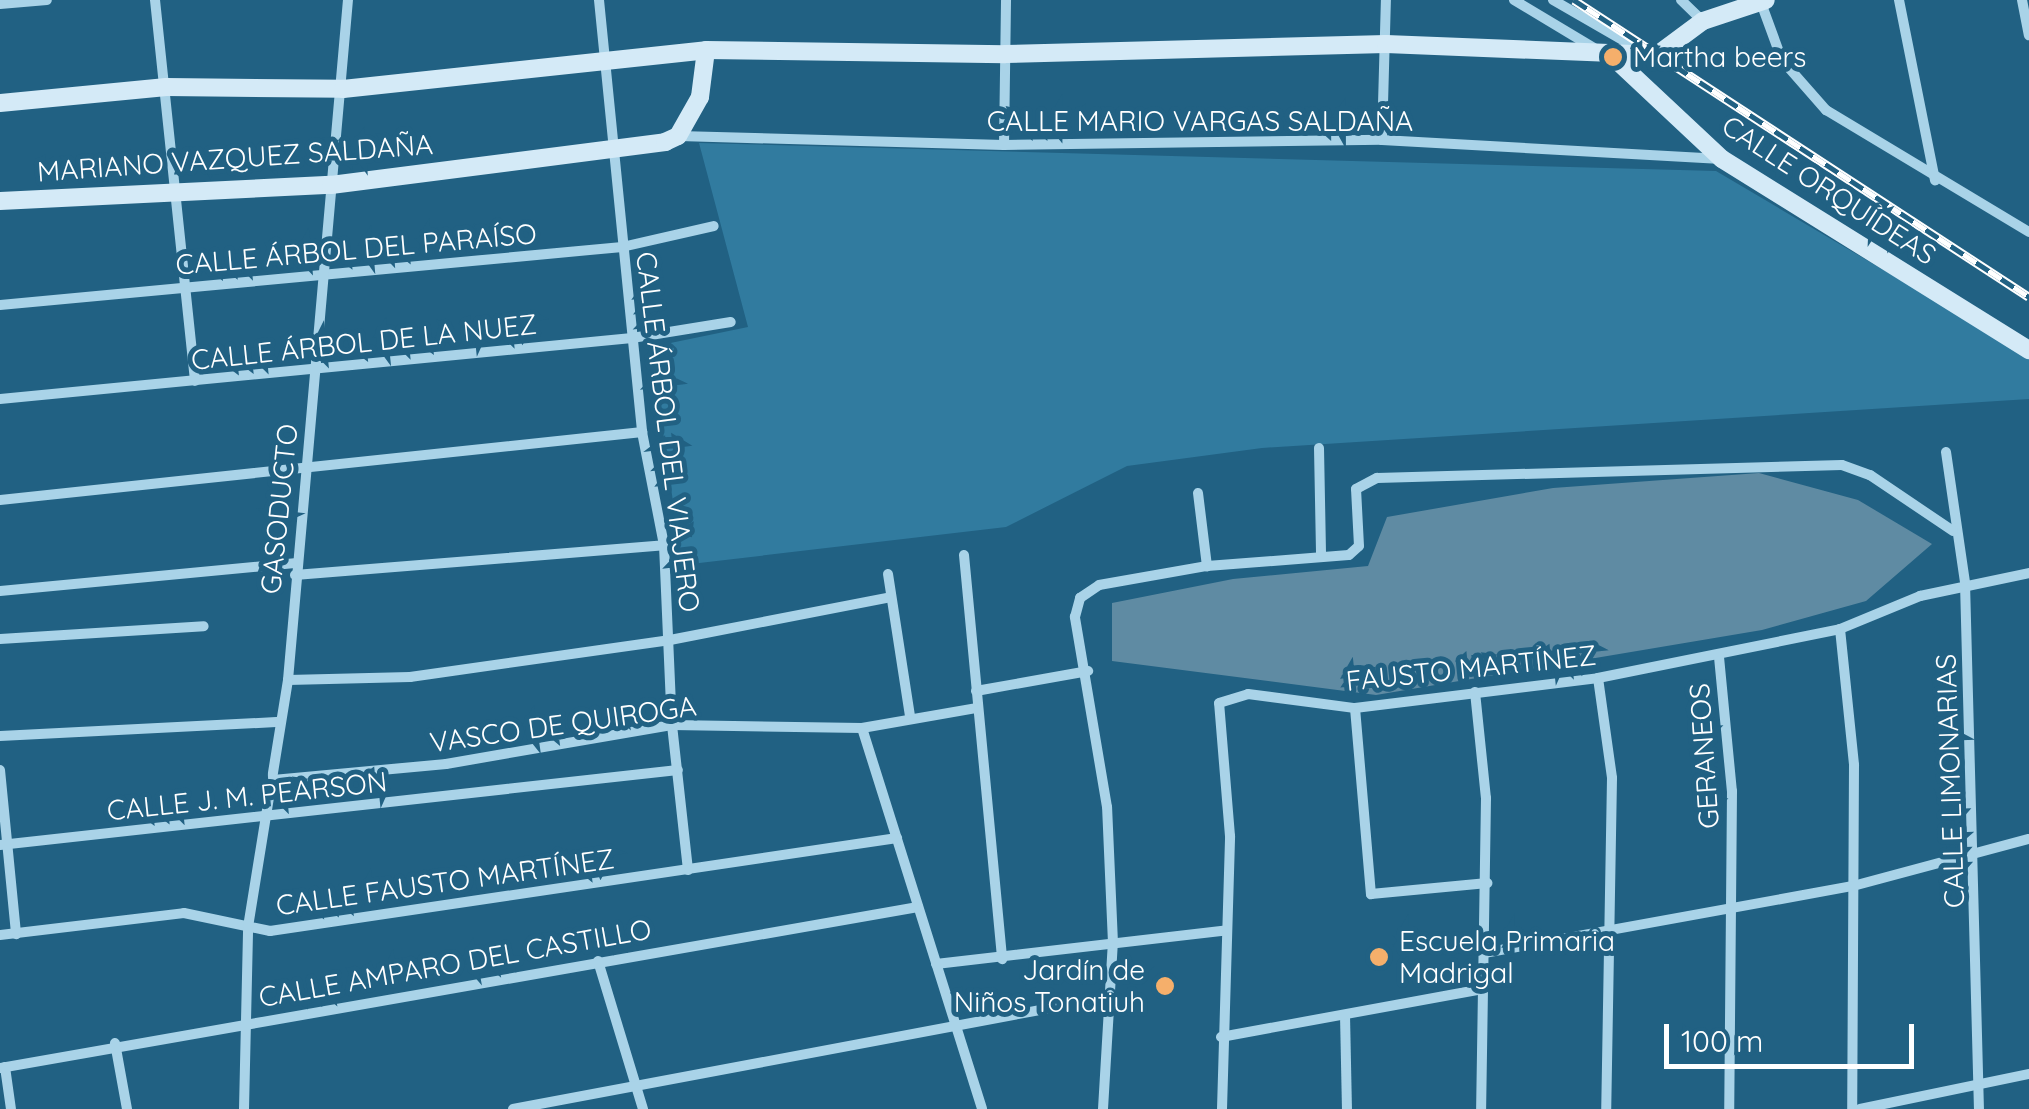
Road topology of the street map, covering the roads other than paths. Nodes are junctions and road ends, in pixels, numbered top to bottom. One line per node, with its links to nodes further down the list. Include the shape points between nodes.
1 (47, 0): 13 (street)
2 (155, 0): 22 (street)
3 (348, 0): 23 (street, GASODUCTO)
4 (599, 0): 21 (street, CALLE ÁRBOL DEL VIAJERO)
5 (1006, 0): 19 (street)
6 (1386, 0): 16 (street)
7 (1514, 0): 20 (street)
8 (1553, 0): 18 (street)
9 (1681, 0): 14 (street)
10 (1762, 0): 14 (street); 30 (street, via 1782,60 1826,110)
11 (1898, 0): 30 (street)
12 (2022, 0): 15 (street)
13 (0, 4)
14 (1703, 21): 18 (street, via 1657,55)
15 (2029, 35)
16 (1386, 44): 19 (street); 20 (street); 26 (street)
17 (706, 50): 19 (street); 21 (street); 25 (street, via 700,97)
18 (1646, 53): 20 (street)
19 (1004, 54): 27 (street)
20 (1612, 57): 29 (street, CALLE ORQUÍDEAS)
21 (604, 59): 23 (street); 28 (street, CALLE ÁRBOL DEL VIAJERO)
22 (166, 87): 23 (street); 24 (street); 32 (street)
23 (343, 89): 31 (street, GASODUCTO)
24 (0, 102)
25 (678, 136): 27 (street, CALLE MARIO VARGAS SALDAÑA); 28 (street, MARIANO VAZQUEZ SALDAÑA)
26 (1382, 140): 27 (street, CALLE MARIO VARGAS SALDAÑA); 29 (street, CALLE MARIO VARGAS SALDAÑA)
27 (1004, 145)
28 (613, 152): 31 (street, MARIANO VAZQUEZ SALDAÑA); 36 (street, CALLE ÁRBOL DEL VIAJERO)
29 (1722, 159): 42 (street, CALLE ORQUÍDEAS)
30 (1935, 180): 35 (street)
31 (332, 185): 32 (street, MARIANO VAZQUEZ SALDAÑA); 37 (street, GASODUCTO)
32 (178, 189): 33 (street, MARIANO VAZQUEZ SALDAÑA); 38 (street)
33 (0, 201)
34 (714, 226): 36 (street, CALLE ÁRBOL DEL PARAÍSO)
35 (2029, 232)
36 (622, 247): 37 (street, CALLE ÁRBOL DEL PARAÍSO); 41 (street, CALLE ÁRBOL DEL VIAJERO)
37 (326, 272): 38 (street, CALLE ÁRBOL DEL PARAÍSO); 43 (street, GASODUCTO)
38 (186, 288): 39 (street, CALLE ÁRBOL DEL PARAÍSO); 44 (street)
39 (0, 305)
40 (731, 322): 41 (street, CALLE ÁRBOL DE LA NUEZ)
41 (632, 338): 43 (street, CALLE ÁRBOL DE LA NUEZ); 46 (street, CALLE ÁRBOL DEL VIAJERO)
42 (2029, 350)
43 (317, 368): 44 (street, CALLE ÁRBOL DE LA NUEZ); 49 (street, GASODUCTO)
44 (195, 381): 45 (street, CALLE ÁRBOL DE LA NUEZ)
45 (0, 399)
46 (642, 432): 49 (street); 53 (street, CALLE ÁRBOL DEL VIAJERO)
47 (1320, 448): 55 (street)
48 (1946, 452): 52 (street, CALLE LIMONARIAS)
49 (304, 472): 51 (street); 56 (street, GASODUCTO)
50 (1198, 492): 57 (street)
51 (0, 500)
52 (1954, 530): 55 (street, via 1870,474 1842,465 1698,464 1364,480 1356,488 1359,546 1349,555); 61 (street, CALLE LIMONARIAS)
53 (664, 546): 60 (street); 67 (street, CALLE ÁRBOL DEL VIAJERO)
54 (964, 555): 72 (street)
55 (1321, 556): 57 (street)
56 (295, 563): 60 (street, GASODUCTO); 62 (street)
57 (1207, 566): 69 (street, via 1099,585 1080,598 1075,617)
58 (888, 574): 63 (street)
59 (2029, 574): 61 (street)
60 (295, 576): 71 (street, GASODUCTO)
61 (1964, 583): 65 (street, GERANEOS); 88 (street, CALLE LIMONARIAS)
62 (0, 591)
63 (892, 597): 67 (street); 76 (street)
64 (204, 626): 66 (street)
65 (1840, 629): 68 (street, GERANEOS); 91 (street, via 1854,765)
66 (0, 639)
67 (670, 640): 71 (street, via 410,677); 78 (street, CALLE ÁRBOL DEL VIAJERO)
68 (1719, 657): 70 (street, FAUSTO MARTÍNEZ); 93 (street, GERANEOS, via 1732,791)
69 (1088, 671): 72 (street); 99 (street, via 1107,807)
70 (1598, 678): 73 (street, FAUSTO MARTÍNEZ); 97 (street, via 1612,778)
71 (288, 680): 77 (street, GASODUCTO)
72 (976, 691): 74 (street)
73 (1475, 692): 75 (street, FAUSTO MARTÍNEZ); 90 (street)
74 (977, 708): 76 (street, VASCO DE QUIROGA); 101 (street)
75 (1355, 708): 90 (street, via 1371,894); 95 (street, FAUSTO MARTÍNEZ, via 1248,694 1219,702 1229,799)
76 (910, 716): 79 (street, VASCO DE QUIROGA)
77 (281, 722): 80 (street); 83 (street, GASODUCTO)
78 (672, 726): 79 (street, VASCO DE QUIROGA); 82 (street, CALLE ÁRBOL DEL VIAJERO); 83 (street, VASCO DE QUIROGA, via 446,764)
79 (862, 728): 85 (street)
80 (0, 736)
81 (0, 770): 87 (street)
82 (678, 770): 84 (street, CALLE J. M. PEARSON); 89 (street, CALLE ÁRBOL DEL VIAJERO)
83 (274, 780): 84 (street, GASODUCTO)
84 (266, 818): 87 (street, CALLE J. M. PEARSON); 94 (street, GASODUCTO)
85 (897, 838): 89 (street, CALLE FAUSTO MARTÍNEZ); 92 (street)
86 (2029, 839): 88 (street)
87 (4, 844): 96 (street)
88 (1976, 851): 91 (street); 113 (street, CALLE LIMONARIAS)
89 (688, 870): 94 (street, CALLE FAUSTO MARTÍNEZ, via 270,931)
90 (1487, 882): 100 (street)
91 (1854, 886): 93 (street); 127 (street)
92 (918, 907): 102 (street, CALLE AMPARO DEL CASTILLO); 103 (street)
93 (1726, 911): 97 (street); 126 (street, GERANEOS)
94 (248, 927): 96 (street, CALLE FAUSTO MARTÍNEZ, via 184,913); 107 (street, GASODUCTO)
95 (1223, 931): 99 (street); 109 (street)
96 (16, 934): 98 (street, CALLE FAUSTO MARTÍNEZ)
97 (1608, 934): 100 (street); 125 (street)
98 (0, 935)
99 (1112, 943): 101 (street); 105 (street)
100 (1484, 953): 104 (street)
101 (1002, 959): 103 (street)
102 (598, 961): 107 (street, CALLE AMPARO DEL CASTILLO); 114 (street)
103 (936, 964): 108 (street)
104 (1483, 989): 106 (street); 124 (street)
105 (1104, 998): 108 (street); 121 (street)
106 (1345, 1014): 109 (street); 123 (street)
107 (244, 1022): 110 (street, CALLE AMPARO DEL CASTILLO); 117 (street, GASODUCTO)
108 (953, 1024): 114 (street); 120 (street)
109 (1221, 1038): 122 (street)
110 (115, 1043): 111 (street, CALLE AMPARO DEL CASTILLO); 116 (street)
111 (2, 1067): 115 (street)
112 (2029, 1074): 113 (street)
113 (1979, 1086): 128 (street); 129 (street, CALLE LIMONARIAS)
114 (638, 1089): 118 (street); 119 (street)
115 (11, 1109)
116 (127, 1109)
117 (244, 1109)
118 (513, 1109)
119 (643, 1109)
120 (982, 1109)
121 (1103, 1109)
122 (1222, 1109)
123 (1347, 1109)
124 (1481, 1109)
125 (1606, 1109)
126 (1729, 1109)
127 (1852, 1109)
128 (1860, 1109)
129 (1979, 1109)

